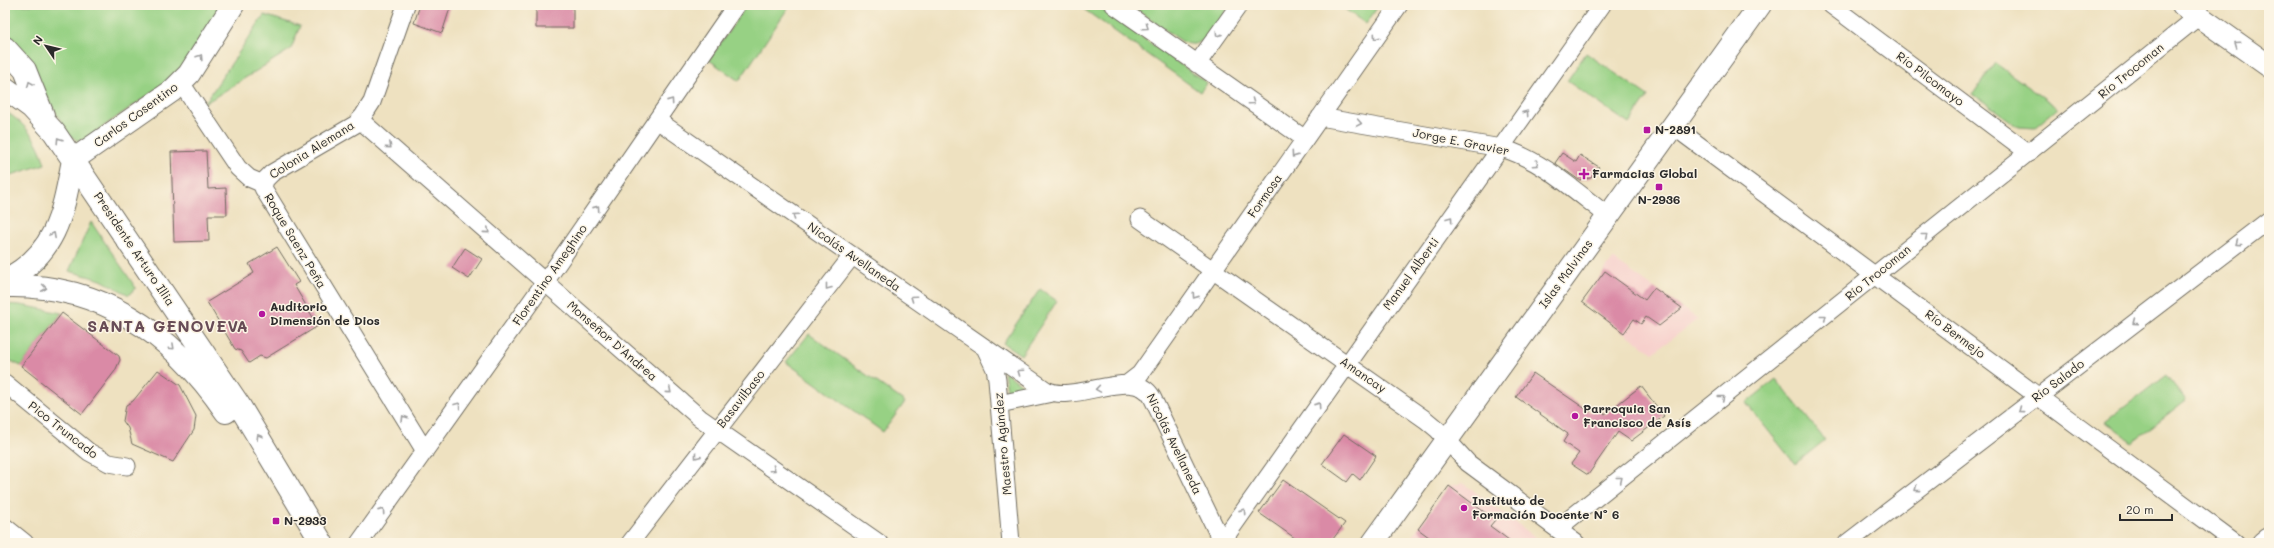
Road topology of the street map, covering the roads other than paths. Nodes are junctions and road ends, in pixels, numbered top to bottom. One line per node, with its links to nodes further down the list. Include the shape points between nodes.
1 (233, 5): 14 (main road, Carlos Cosentino, one-way to 1)
2 (406, 5): 18 (street, Colonia Alemana, via 372,102)
3 (736, 5): 19 (street, Florentino Ameghino, one-way to 3)
4 (1114, 5): 12 (street, one-way to 12)
5 (1239, 5): 12 (street, one-way to 12)
6 (1399, 5): 16 (street, Formosa, one-way to 16)
7 (1602, 5): 22 (street, Manuel Alberti, one-way to 7)
8 (1760, 5): 20 (main road, Islas Malvinas)
9 (1831, 5): 23 (street, Río Pilcomayo)
10 (2191, 11): 13 (main road, one-way to 10); 23 (street, Río Trocoman)
11 (5, 48): 17 (main road, one-way to 11, via 25,70)
12 (1197, 64): 21 (street, one-way to 21)
13 (2269, 66)
14 (181, 83): 24 (main road, Carlos Cosentino); 25 (street, Roque Saenz Peña, via 238,168 249,178)
15 (5, 88): 17 (main road)
16 (1320, 117): 21 (street, Formosa); 22 (street, Jorge E. Gravier, one-way to 22)
17 (44, 120): 24 (main road, Presidente Arturo Illia, one-way to 17)
18 (360, 120): 25 (street, Colonia Alemana, via 272,173); 33 (street, Monseñor D'Andrea, one-way to 33)
19 (657, 120): 29 (street, Nicolás Avellaneda, one-way to 19); 33 (street, Florentino Ameghino, one-way to 19)
20 (1673, 126): 26 (main road, Islas Malvinas); 31 (street, Río Bermejo)
21 (1305, 139): 30 (street, Formosa, one-way to 30)
22 (1501, 148): 26 (street, Jorge E. Gravier, one-way to 26, via 1529,159); 36 (street, Manuel Alberti, one-way to 22)
23 (2029, 153): 31 (street, Río Trocoman, one-way to 23)
24 (73, 160): 32 (main road, one-way to 24, via 19,273 51,239 63,209); 51 (main road, Presidente Arturo Illia, one-way to 24, via 235,399)
25 (263, 184): 44 (street, Roque Saenz Peña, one-way to 25, via 266,195)
26 (1608, 216): 43 (main road, Islas Malvinas)
27 (1140, 219): 30 (street, Amancay)
28 (2269, 220): 40 (street, Río Salado, one-way to 40)
29 (852, 256): 35 (street, Nicolás Avellaneda, one-way to 29); 42 (street, Basavilbaso, one-way to 42)
30 (1213, 270): 36 (street, Amancay); 38 (street, Formosa, one-way to 38, via 1140,374)
31 (1876, 276): 40 (street, Río Bermejo); 47 (street, Río Trocoman, one-way to 31)
32 (5, 280)
33 (545, 282): 42 (street, Monseñor D'Andrea, one-way to 42); 44 (street, Florentino Ameghino, one-way to 33)
34 (5, 286): 50 (main road, one-way to 50, via 50,289 101,303 120,310 171,346 213,394)
35 (984, 348): 39 (street, Nicolás Avellaneda, one-way to 35); 41 (street, Maestro Agúndez, via 995,369)
36 (1346, 364): 43 (street, Amancay, via 1426,420); 56 (street, Manuel Alberti, one-way to 36)
37 (5, 383): 45 (street, Pico Truncado, via 89,452 109,462)
38 (1127, 384): 39 (street, Nicolás Avellaneda, one-way to 39, via 1064,394); 56 (street, Nicolás Avellaneda, via 1139,385 1151,394)
39 (1052, 393): 41 (street, Nicolás Avellaneda)
40 (2038, 396): 59 (street, Río Salado, one-way to 59); 60 (street, Río Bermejo)
41 (999, 404): 55 (street, Maestro Agúndez)
42 (717, 430): 53 (street, Basavilbaso, one-way to 53); 54 (street, Monseñor D'Andrea, one-way to 54)
43 (1447, 440): 47 (street, Amancay, via 1468,463); 57 (main road, Islas Malvinas)
44 (425, 451): 52 (street, Florentino Ameghino, one-way to 44)
45 (127, 466)
46 (5, 527): 49 (street)
47 (1557, 529): 58 (street, Amancay)
48 (2269, 538): 61 (main road)
49 (25, 543)
50 (311, 543)
51 (322, 543)
52 (360, 543)
53 (630, 543)
54 (879, 543)
55 (1012, 543)
56 (1221, 543)
57 (1373, 543)
58 (1576, 543)
59 (1847, 543)
60 (2236, 543)
61 (2263, 543)

